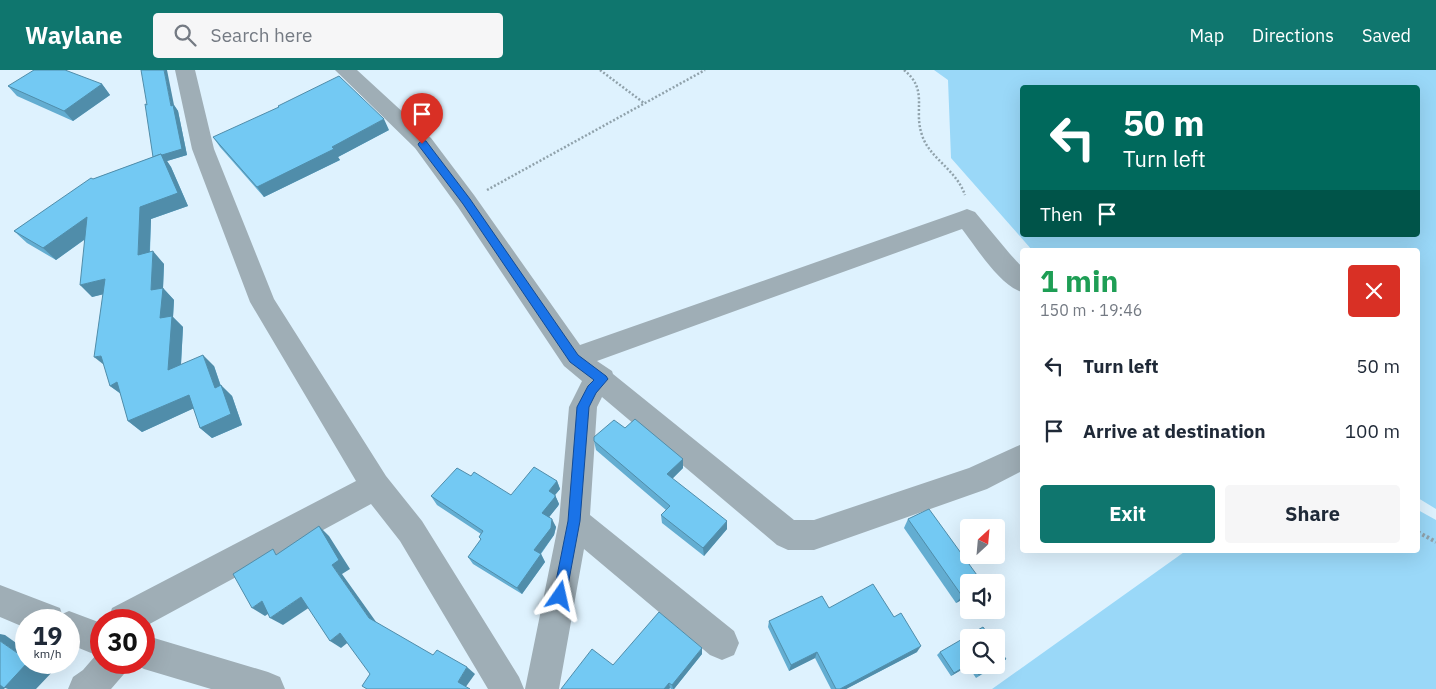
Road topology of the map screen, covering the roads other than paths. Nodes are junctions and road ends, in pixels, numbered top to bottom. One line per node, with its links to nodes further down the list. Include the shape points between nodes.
1 (185, 70): 7 (street, via 203,149 263,302)
2 (345, 70): 4 (street, via 422,144)
3 (1020, 280): 4 (street, via 967,218)
4 (574, 358): 5 (street)
5 (602, 379): 6 (street, via 788,535 814,535 976,480); 8 (street, via 592,389 583,407)
6 (1020, 458)
7 (375, 486): 11 (street); 18 (street, via 411,531)
8 (574, 521): 12 (street); 19 (street)
9 (0, 601): 10 (street)
10 (20, 609)
11 (145, 609)
12 (722, 642)
13 (155, 657): 15 (street)
14 (95, 674): 16 (street, via 95,682)
15 (211, 681): 17 (street)
16 (85, 689)
17 (268, 689)
18 (507, 689)
19 (542, 689)

